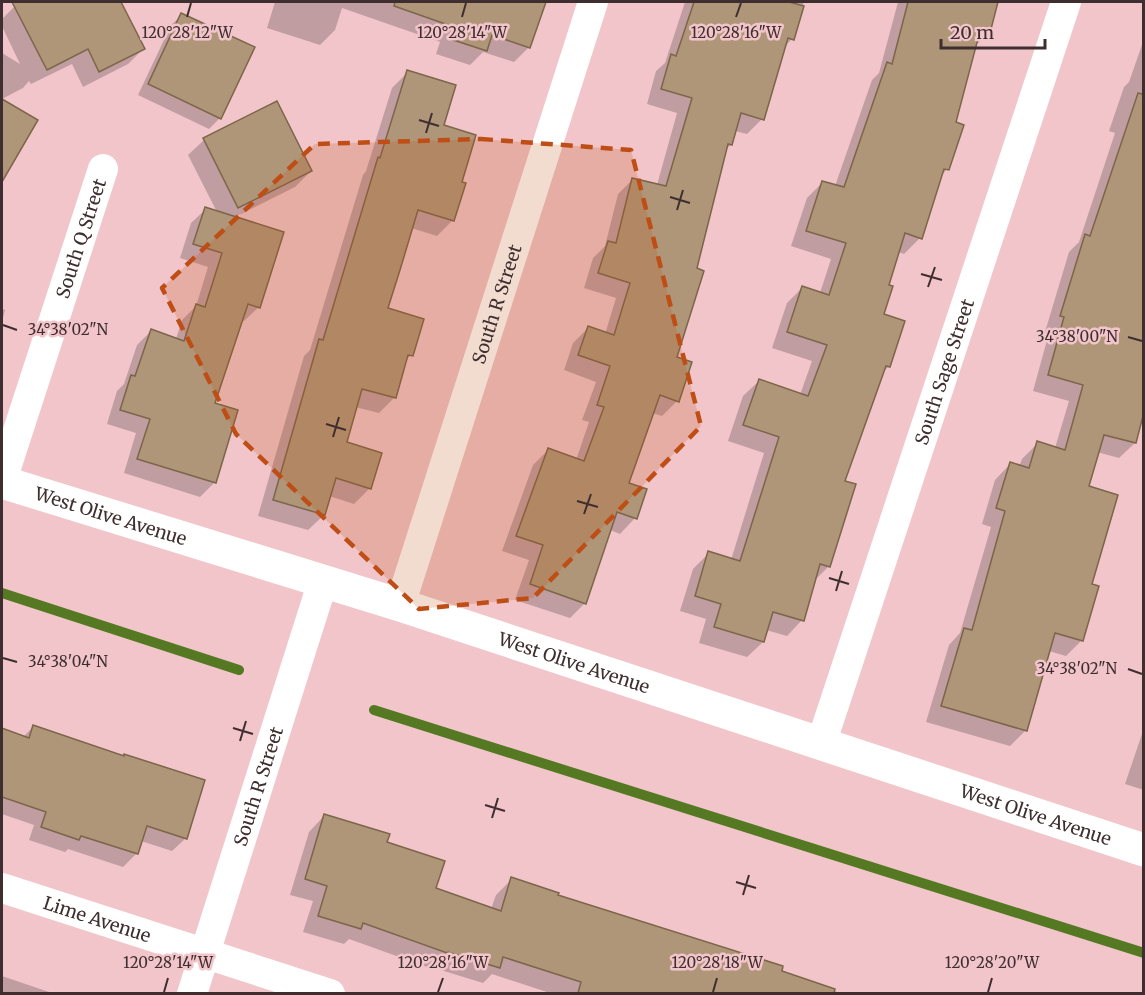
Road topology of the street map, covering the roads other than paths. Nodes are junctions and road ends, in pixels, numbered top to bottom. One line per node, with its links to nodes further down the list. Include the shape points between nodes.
1 (593, 2): 6 (street, South R Street)
2 (1066, 2): 7 (street, South Sage Street)
3 (103, 169): 4 (street, South Q Street)
4 (2, 481): 5 (street, West Olive Avenue)
5 (323, 581): 6 (street, West Olive Avenue); 10 (street, South R Street)
6 (400, 605): 7 (street, West Olive Avenue)
7 (821, 744): 8 (street, West Olive Avenue)
8 (1143, 850)
9 (2, 888): 10 (street, Lime Avenue)
10 (204, 953): 11 (street, South R Street); 12 (street, Lime Avenue)
11 (192, 993)
12 (330, 993)

